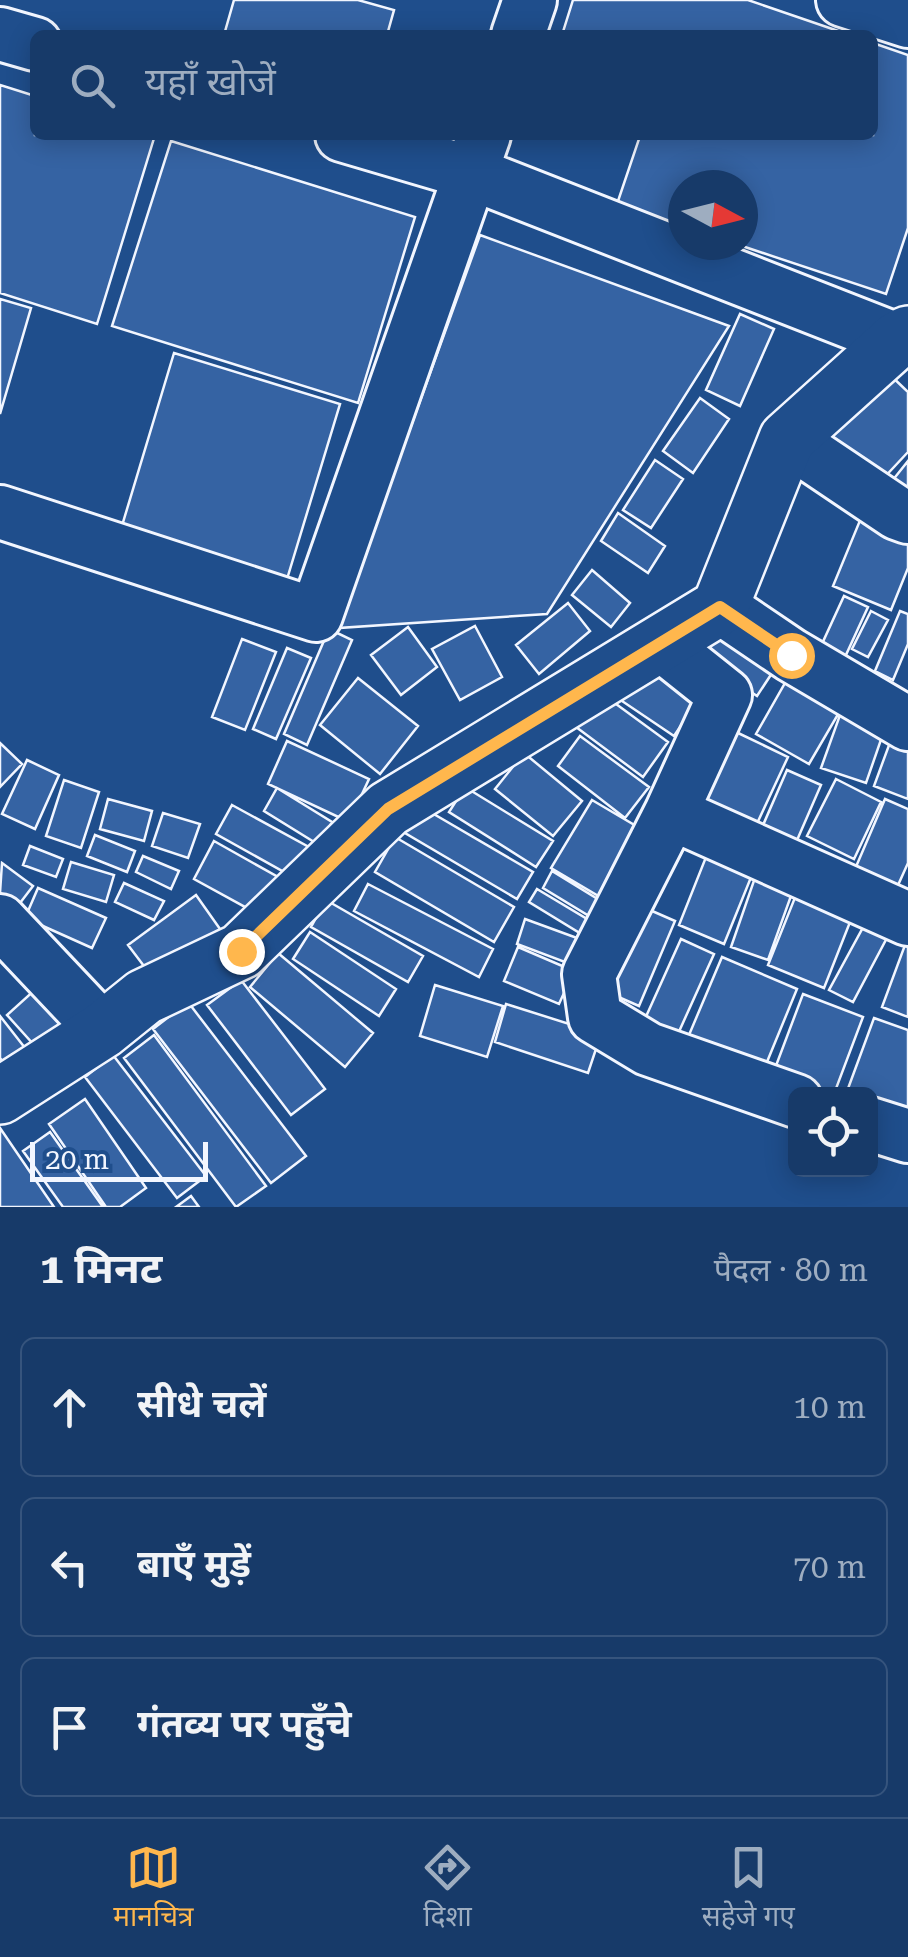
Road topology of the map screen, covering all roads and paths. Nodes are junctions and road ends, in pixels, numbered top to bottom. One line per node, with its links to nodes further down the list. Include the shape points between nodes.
1 (530, 0): 4 (street)
2 (843, 0): 3 (street)
3 (908, 21)
4 (520, 30)
5 (0, 34): 6 (street)
6 (30, 43)
7 (378, 140): 8 (street)
8 (477, 154): 9 (street); 11 (street, via 316,615)
9 (902, 337): 10 (street)
10 (787, 439): 12 (street); 13 (street)
11 (0, 512)
12 (908, 517)
13 (720, 607): 14 (street); 15 (street)
14 (660, 644): 16 (street, via 725,696); 19 (street, via 388,809 241,951 144,998)
15 (908, 724)
16 (671, 813): 17 (street); 21 (street, via 588,974 595,1017 648,1049)
17 (908, 919)
18 (0, 921): 19 (street)
19 (103, 1030): 20 (street)
20 (0, 1096)
21 (788, 1098)
22 (878, 1127): 23 (street)
23 (908, 1136)

